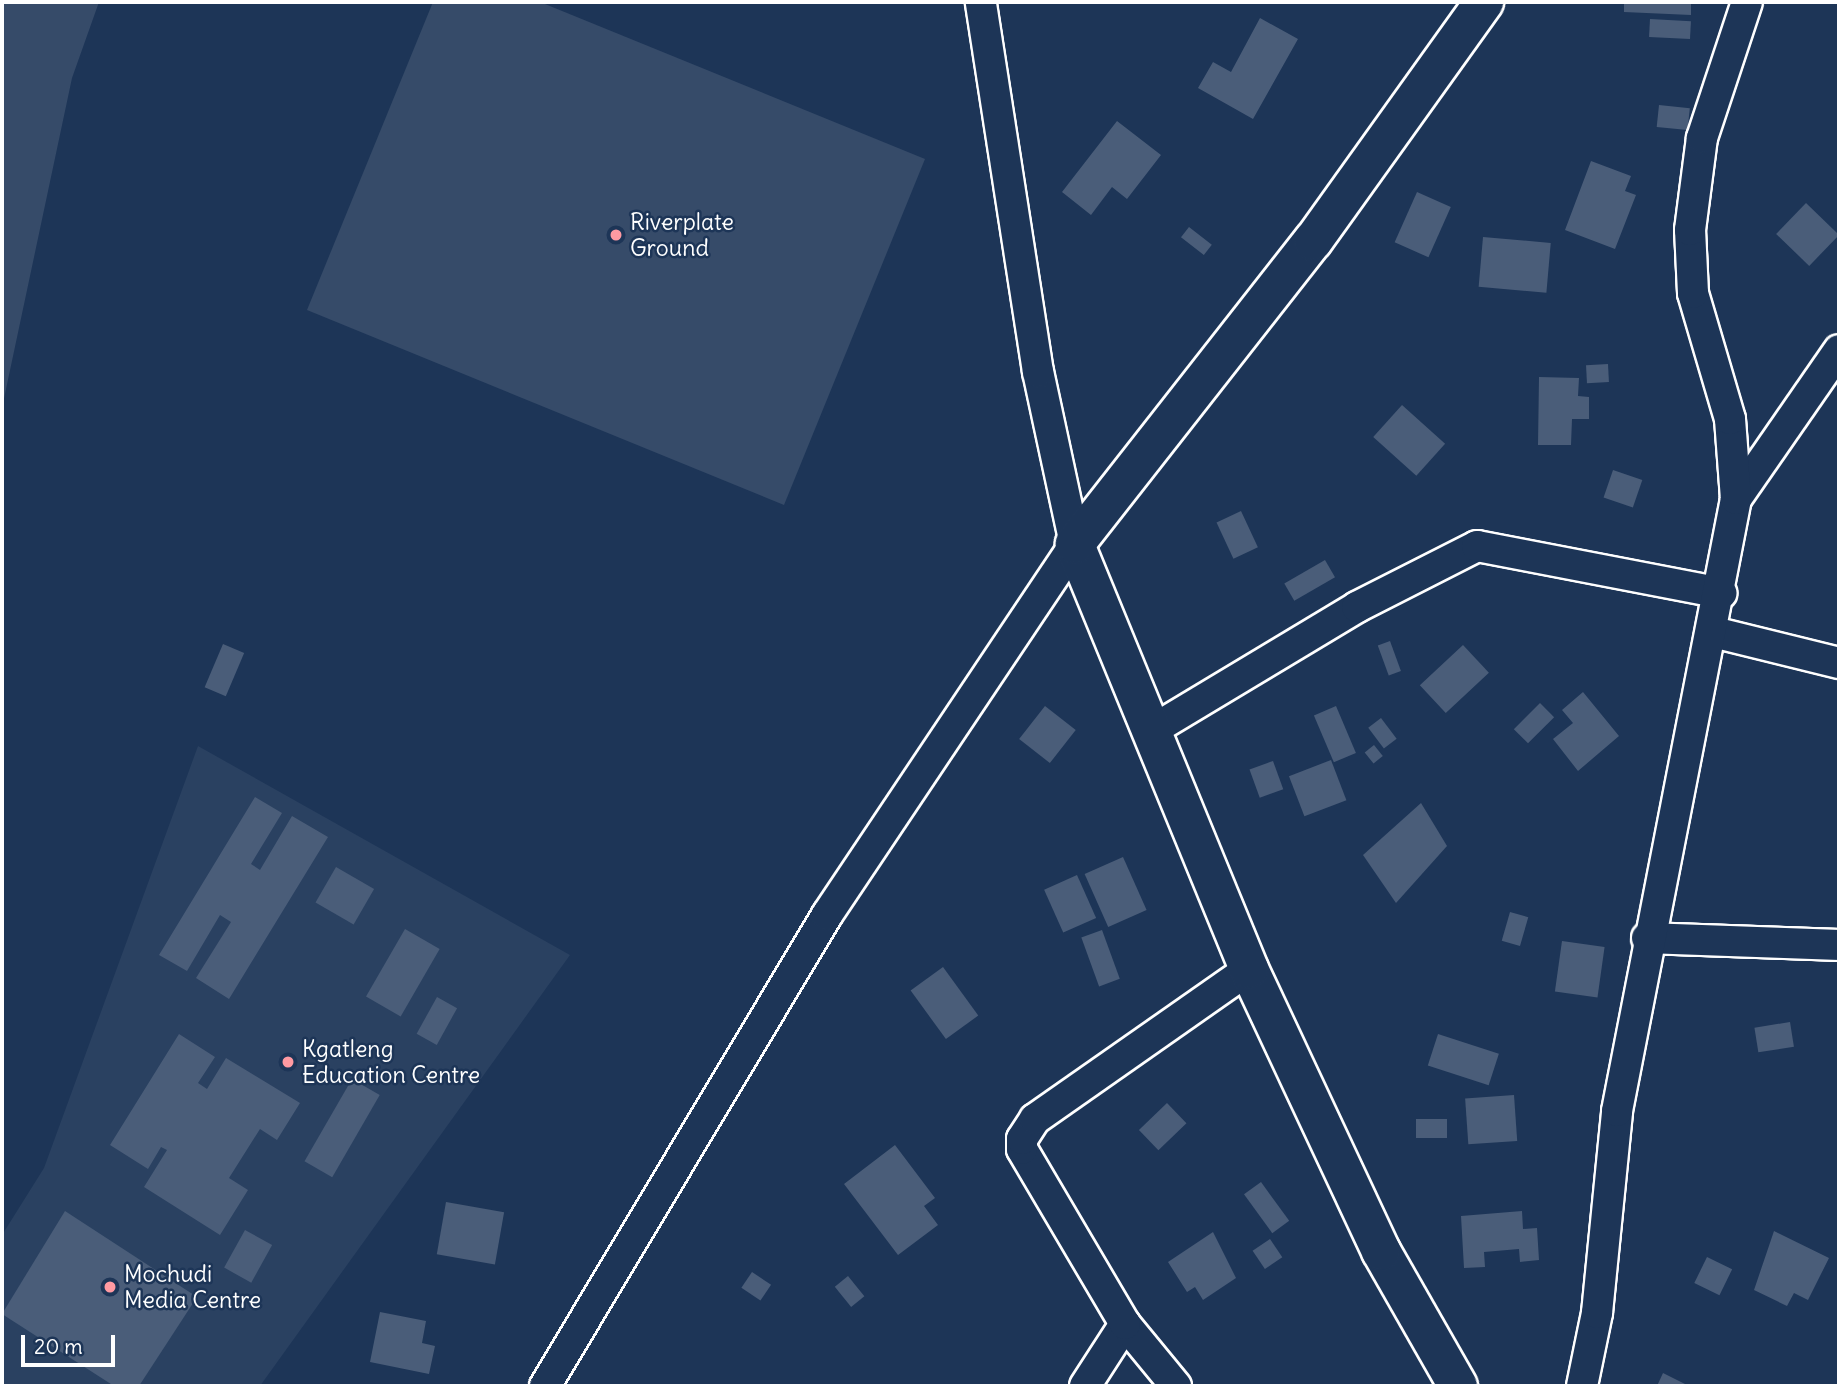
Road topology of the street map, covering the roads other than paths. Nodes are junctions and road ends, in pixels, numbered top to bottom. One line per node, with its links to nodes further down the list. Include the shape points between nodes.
1 (981, 2): 6 (street, via 1038,372)
2 (1485, 2): 6 (street, via 1313,241)
3 (1747, 2): 5 (street, via 1702,138 1690,230 1693,293 1730,419)
4 (1839, 350): 5 (street)
5 (1736, 499): 7 (street)
6 (1074, 544): 10 (street); 15 (street, via 827,915)
7 (1722, 593): 8 (street); 10 (street, via 1478,546 1357,607)
8 (1713, 632): 9 (street); 11 (street)
9 (1839, 663)
10 (1151, 731): 13 (street)
11 (1647, 938): 12 (street); 19 (street, via 1617,1111 1597,1313)
12 (1839, 946)
13 (1249, 969): 14 (street, via 1035,1119 1022,1139 1022,1149); 18 (street, via 1381,1251)
14 (1125, 1324): 16 (street); 17 (street)
15 (545, 1386)
16 (1085, 1386)
17 (1176, 1386)
18 (1458, 1386)
19 (1582, 1386)

